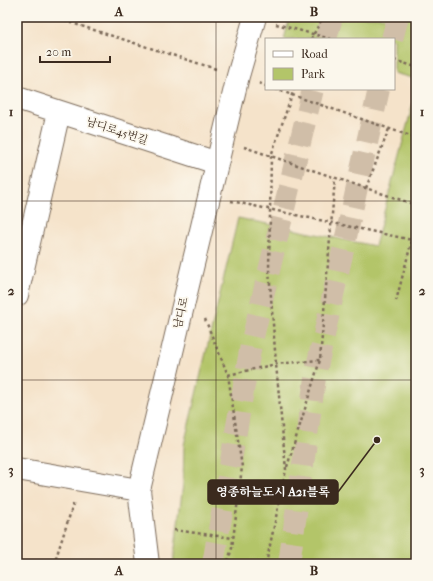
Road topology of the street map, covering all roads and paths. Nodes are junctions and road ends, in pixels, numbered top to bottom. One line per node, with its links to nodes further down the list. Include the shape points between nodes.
1 (52, 17): 9 (path)
2 (323, 17): 4 (path)
3 (254, 18): 4 (path); 9 (street, 남디로)
4 (313, 33): 5 (path); 6 (path)
5 (311, 38)
6 (328, 38)
7 (395, 60): 8 (path)
8 (416, 67)
9 (238, 76): 10 (path); 18 (street, 남디로)
10 (265, 86)
11 (278, 90): 16 (path)
12 (294, 90): 19 (path)
13 (17, 98): 14 (street, 남디로45번길)
14 (59, 112): 20 (street, 남디로45번길); 27 (street)
15 (416, 126): 17 (path)
16 (389, 129): 17 (path); 22 (path)
17 (414, 138)
18 (223, 140): 19 (path); 20 (street, 남디로)
19 (271, 156): 21 (path); 25 (path)
20 (217, 163): 23 (street, 남디로)
21 (335, 178): 22 (path); 26 (path)
22 (366, 188): 24 (path)
23 (209, 197): 25 (path); 36 (street, 남디로)
24 (416, 205)
25 (270, 210): 26 (path); 31 (path, via 269,270)
26 (330, 222): 28 (path, via 412,240); 30 (path)
27 (17, 295)
28 (396, 301)
29 (204, 317): 32 (path)
30 (320, 360): 31 (path); 34 (path)
31 (276, 364): 32 (path); 34 (path)
32 (228, 375): 38 (path, via 242,467)
33 (17, 469): 35 (street)
34 (286, 470): 42 (path)
35 (80, 480): 36 (street); 39 (path)
36 (139, 490): 40 (street)
37 (174, 530): 38 (path)
38 (233, 538): 41 (path)
39 (54, 564)
40 (148, 564)
41 (227, 564)
42 (266, 564)

